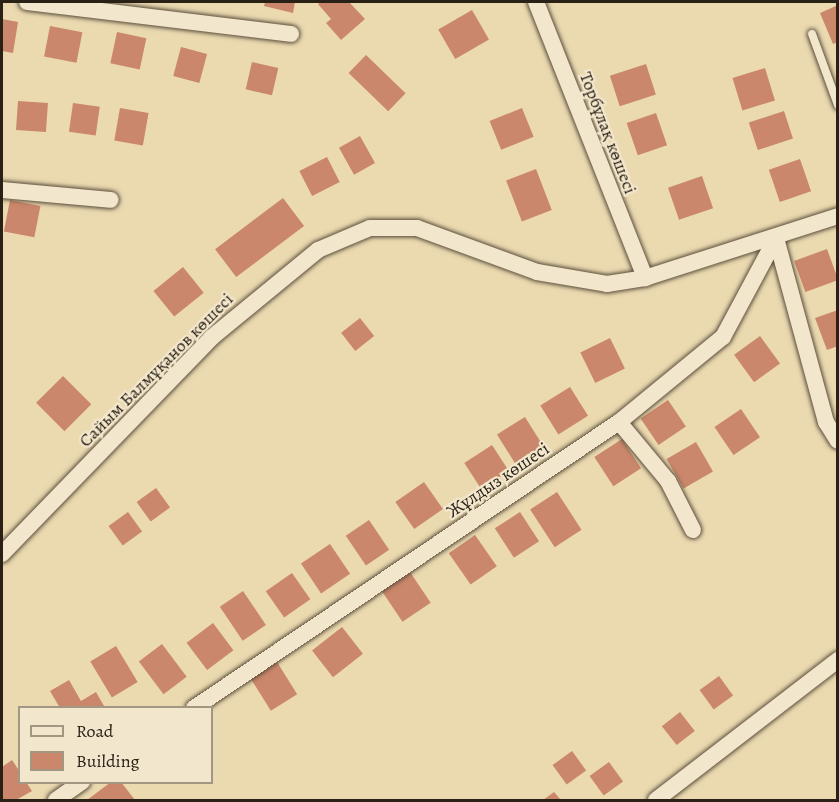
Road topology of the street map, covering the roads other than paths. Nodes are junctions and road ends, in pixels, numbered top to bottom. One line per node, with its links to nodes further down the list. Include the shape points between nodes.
1 (27, 2): 3 (street)
2 (536, 2): 10 (street, Торбұлақ көшесі)
3 (291, 34)
4 (812, 34): 5 (lane)
5 (837, 105)
6 (2, 190): 7 (street)
7 (111, 200)
8 (837, 216): 9 (street, Сайым Балмұқанов көшесі)
9 (776, 238): 10 (street, Сайым Балмұқанов көшесі); 11 (street, Жұлдыз көшесі, via 723,337); 12 (street, via 826,422)
10 (645, 278): 14 (street, Сайым Балмұқанов көшесі, via 607,284 537,272 417,228 370,228 318,250 211,338)
11 (619, 422): 13 (street, via 668,481); 16 (street, Жұлдыз көшесі)
12 (837, 441)
13 (693, 530)
14 (2, 554)
15 (837, 660): 19 (street)
16 (197, 706)
17 (81, 784): 18 (street)
18 (56, 801)
19 (656, 801)

